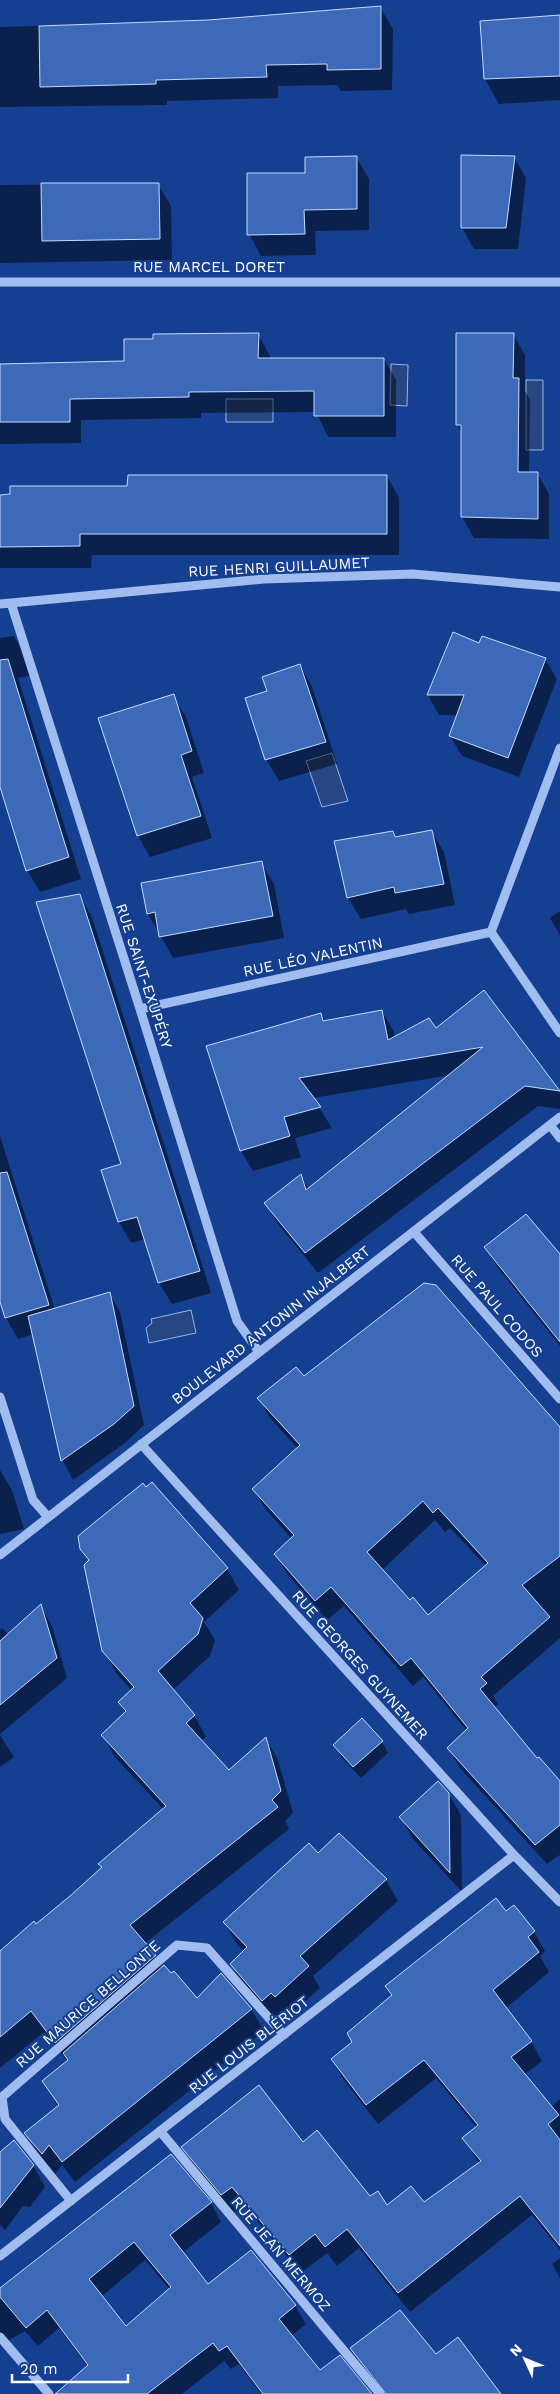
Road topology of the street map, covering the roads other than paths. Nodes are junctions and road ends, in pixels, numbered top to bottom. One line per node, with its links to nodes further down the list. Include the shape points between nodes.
1 (0, 282): 2 (street, RUE MARCEL DORET)
2 (560, 282)
3 (560, 587): 4 (street, RUE HENRI GUILLAUMET, via 413,574 264,578)
4 (11, 603): 5 (street, RUE HENRI GUILLAUMET); 8 (street, RUE SAINT-EXUPÉRY)
5 (0, 604)
6 (560, 748): 7 (street)
7 (491, 932): 8 (street, RUE LÉO VALENTIN); 9 (street)
8 (140, 1009): 14 (street, RUE SAINT-EXUPÉRY, via 237,1321)
9 (560, 1032)
10 (560, 1117): 11 (street, BOULEVARD ANTONIN INJALBERT)
11 (550, 1125): 12 (street); 13 (street, BOULEVARD ANTONIN INJALBERT)
12 (560, 1138)
13 (414, 1232): 14 (street, BOULEVARD ANTONIN INJALBERT); 16 (street, RUE PAUL CODOS)
14 (260, 1352): 17 (street, BOULEVARD ANTONIN INJALBERT)
15 (0, 1397): 18 (street, via 33,1500)
16 (560, 1399)
17 (141, 1444): 18 (street, BOULEVARD ANTONIN INJALBERT); 20 (street, RUE GEORGES GUYNEMER)
18 (48, 1517): 19 (street, BOULEVARD ANTONIN INJALBERT)
19 (0, 1555)
20 (514, 1855): 21 (street, RUE GEORGES GUYNEMER); 22 (street, RUE LOUIS BLÉRIOT)
21 (560, 1902)
22 (284, 2034): 23 (street, RUE LOUIS BLÉRIOT); 24 (street, RUE MAURICE BELLONTE, via 207,1948 177,1945 2,2097 5,2119)
23 (160, 2131): 24 (street, RUE LOUIS BLÉRIOT); 28 (street, RUE JEAN MERMOZ)
24 (72, 2201): 25 (street, RUE LOUIS BLÉRIOT)
25 (0, 2256)
26 (0, 2337): 27 (street)
27 (49, 2394)
28 (380, 2394)

